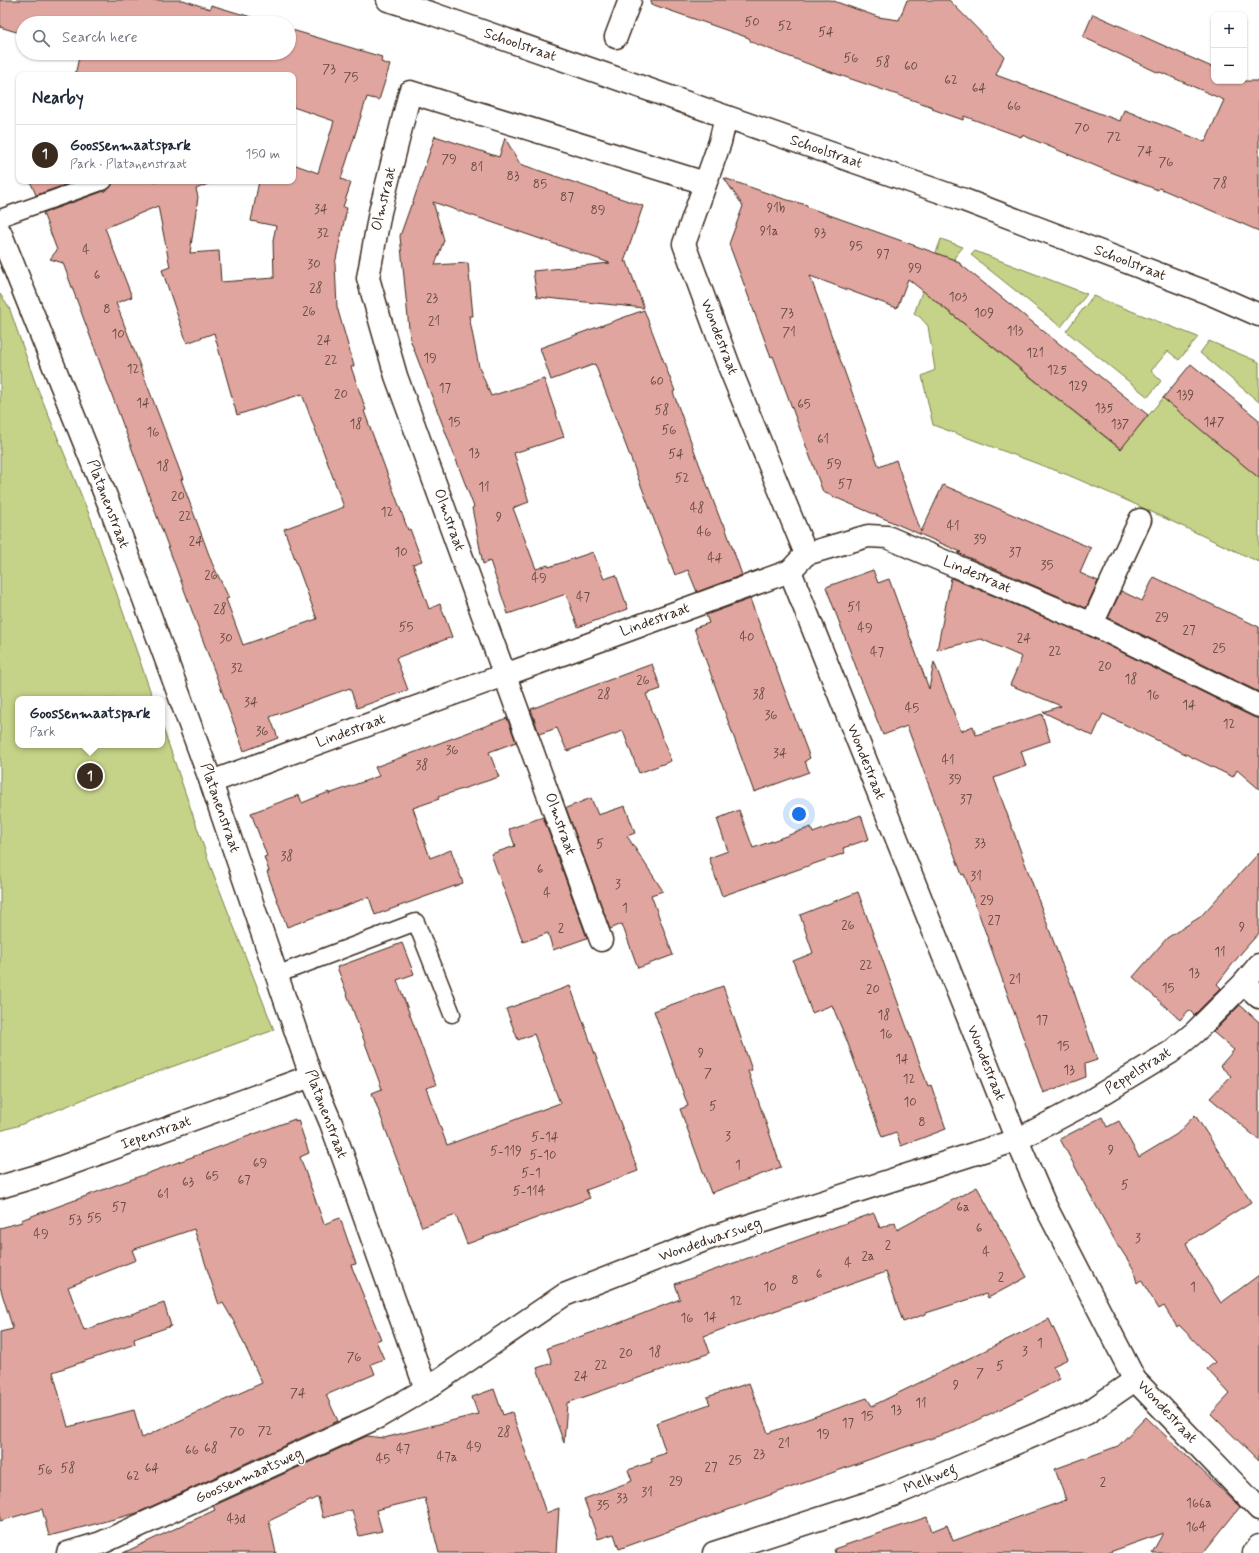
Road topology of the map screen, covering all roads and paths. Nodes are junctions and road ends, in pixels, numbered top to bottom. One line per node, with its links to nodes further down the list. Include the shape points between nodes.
1 (388, 0): 4 (street, Schoolstraat)
2 (630, 0): 3 (street)
3 (616, 37)
4 (726, 116): 5 (street, Wondestraat, via 720,142); 8 (street, Schoolstraat, via 971,203 1211,294)
5 (705, 183): 10 (street, Wondestraat, via 684,244 729,366); 13 (street, Olmstraat, via 410,92 380,212 368,278 396,376)
6 (98, 184): 7 (lane, Platanenstraat)
7 (0, 231): 15 (street, Platanenstraat, via 111,509)
8 (1259, 315)
9 (1140, 520): 12 (street)
10 (806, 554): 11 (street, Lindestraat); 12 (street, Lindestraat, via 868,536 886,537)
11 (790, 571): 13 (street, Lindestraat); 22 (street, Wondestraat)
12 (1092, 624): 14 (street, Lindestraat)
13 (506, 675): 15 (street, Lindestraat); 16 (street, Olmstraat)
14 (1259, 706)
15 (211, 782): 18 (street, Platanenstraat)
16 (601, 940)
17 (1259, 965): 19 (street, Peppelstraat)
18 (276, 975): 20 (lane, via 416,922); 21 (street, Platanenstraat)
19 (1251, 990): 22 (street, Peppelstraat, via 1170,1052 1087,1103)
20 (452, 1014)
21 (312, 1076): 23 (street, Iepenstraat, via 37,1176); 25 (street, Platanenstraat)
22 (1017, 1140): 24 (street, Wondestraat, via 1045,1205); 25 (street, Wondedwarsweg, via 707,1239 564,1294)
23 (0, 1187)
24 (1135, 1380): 26 (street, Wondestraat); 29 (street, Melkweg, via 1087,1413 893,1495)
25 (426, 1389): 28 (street, Goossenmaatsweg, via 371,1420 101,1543)
26 (1259, 1509)
27 (1259, 1546): 30 (street)
28 (68, 1553)
29 (714, 1553)
30 (1254, 1553)

